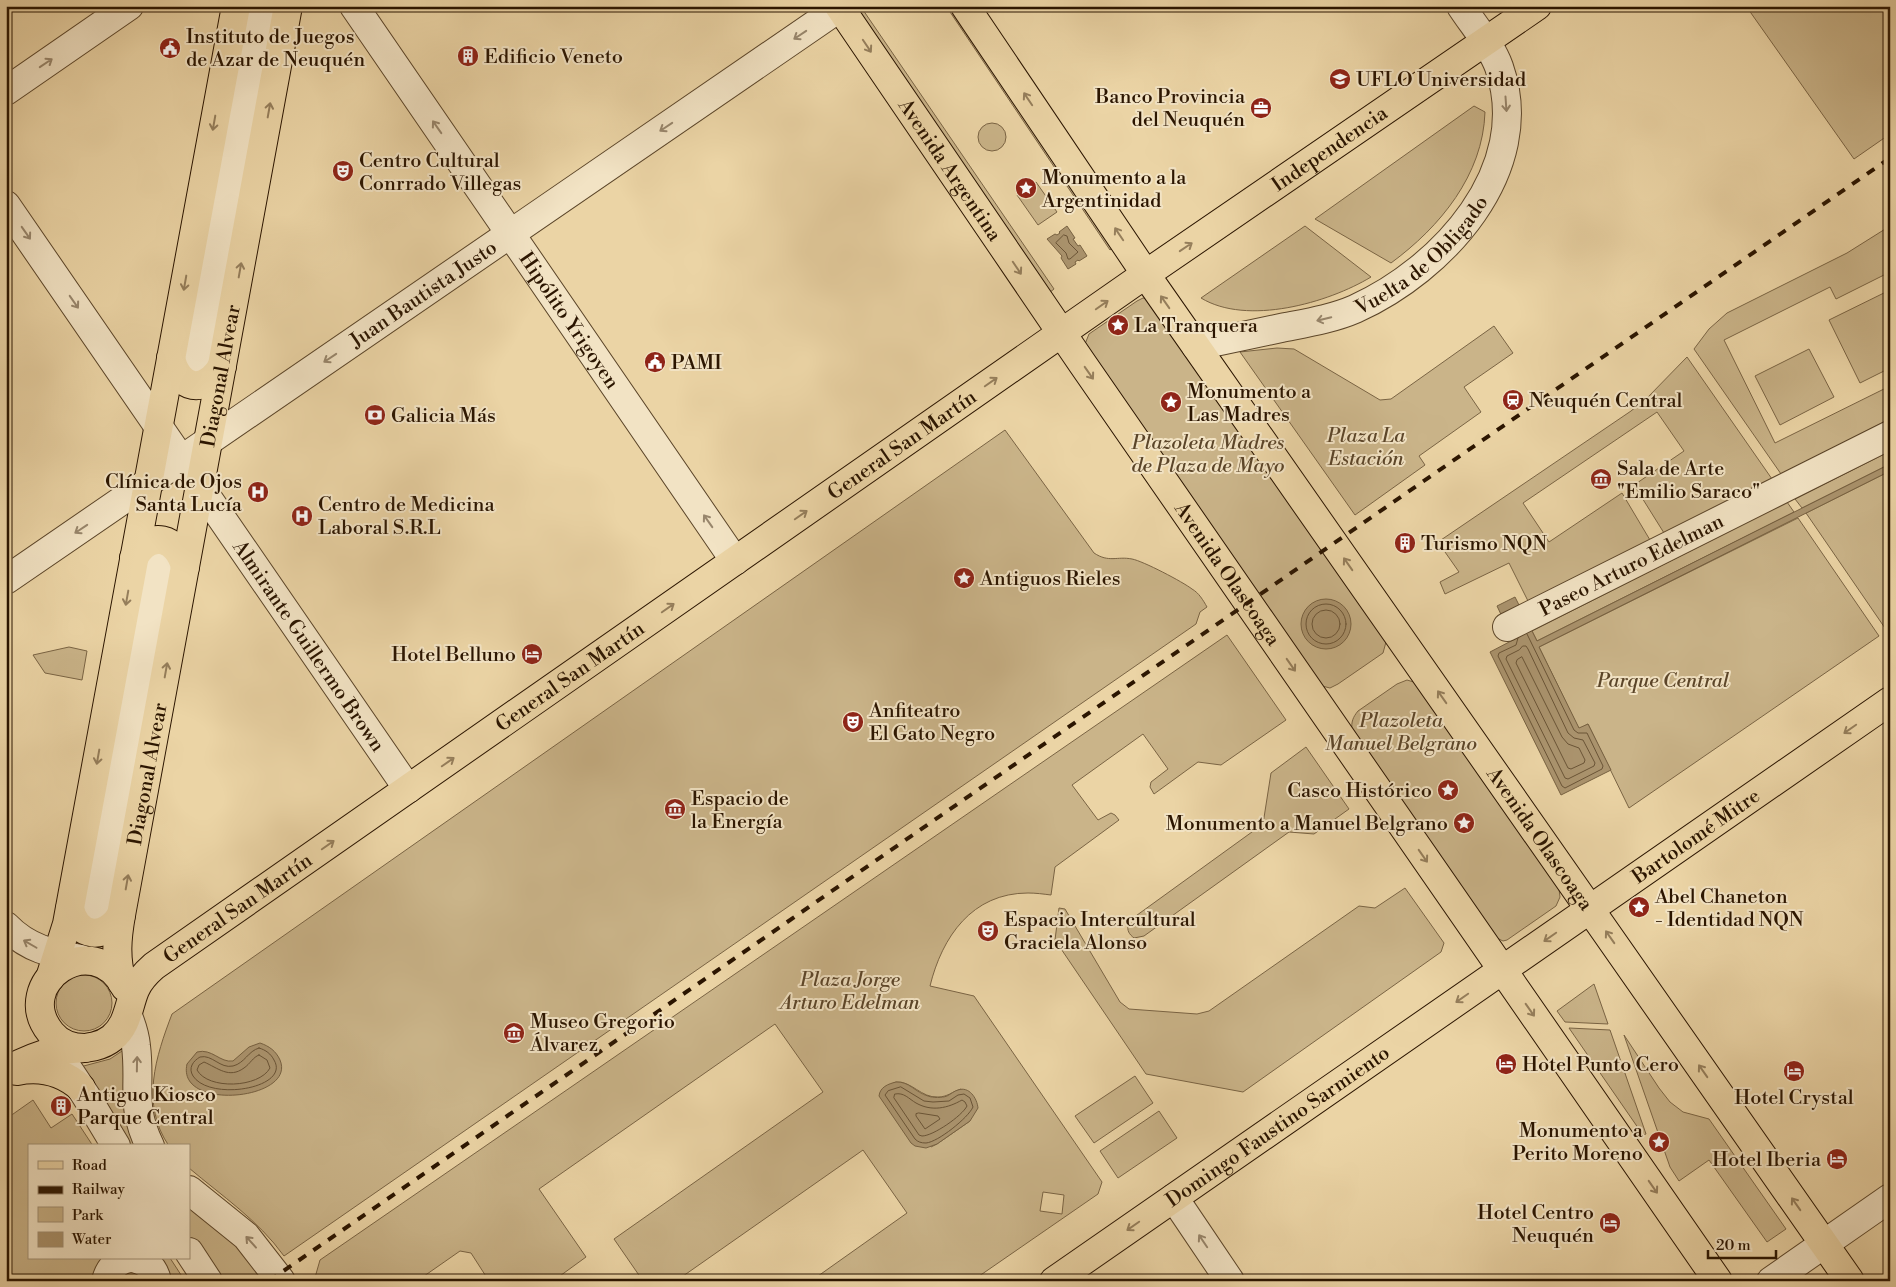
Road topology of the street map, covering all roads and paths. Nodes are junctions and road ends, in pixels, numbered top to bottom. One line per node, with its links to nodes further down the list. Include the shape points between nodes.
1 (129, 6): 10 (street, one-way to 1)
2 (236, 6): 16 (main road, Diagonal Alvear, one-way to 16)
3 (354, 6): 12 (street, Hipólito Yrigoyen, one-way to 3)
4 (964, 6): 13 (main road, one-way to 4)
5 (1461, 6): 9 (street, Vuelta de Obligado)
6 (1537, 6): 9 (main road, Independencia)
7 (841, 7): 12 (street, Juan Bautista Justo, one-way to 12); 14 (main road, Avenida Argentina, one-way to 14)
8 (281, 10): 16 (main road, Diagonal Alvear)
9 (1486, 42): 13 (main road, Independencia, one-way to 9); 15 (street, Vuelta de Obligado, one-way to 15, via 1499,67 1506,97 1507,118 1502,151 1494,174 1472,214 1439,252 1399,284 1353,309 1316,321)
10 (6, 91)
11 (6, 205): 17 (street, Almirante Guillermo Brown, one-way to 17)
12 (510, 234): 19 (street, Juan Bautista Justo, one-way to 19); 23 (street, Hipólito Yrigoyen, one-way to 12)
13 (1146, 274): 14 (main road, General San Martín, one-way to 13); 15 (main road, Avenida Olascoaga, one-way to 13)
14 (1061, 333): 23 (main road, General San Martín, one-way to 14); 34 (main road, Avenida Olascoaga, one-way to 34)
15 (1196, 346): 29 (main road, Avenida Olascoaga, one-way to 15)
16 (197, 362): 17 (main road, Diagonal Alvear); 19 (main road, Diagonal Alvear)
17 (158, 426): 20 (street, Almirante Guillermo Brown); 21 (main road, Diagonal Alvear)
18 (1890, 435): 26 (street, Paseo Arturo Edelman)
19 (208, 441): 20 (street, Juan Bautista Justo); 22 (main road, Diagonal Alvear)
20 (181, 460): 21 (street, Juan Bautista Justo); 22 (street, Almirante Guillermo Brown)
21 (148, 483): 24 (main road, Diagonal Alvear); 25 (street, Juan Bautista Justo, one-way to 25)
22 (200, 486): 24 (main road, Diagonal Alvear); 28 (street, Almirante Guillermo Brown)
23 (735, 561): 28 (main road, General San Martín, one-way to 23)
24 (160, 562): 30 (main road, Diagonal Alvear); 30 (main road, Diagonal Alvear, one-way to 30)
25 (6, 580)
26 (1507, 627)
27 (1890, 701): 29 (main road, Bartolomé Mitre, one-way to 29)
28 (408, 789): 35 (main road, General San Martín, one-way to 28, via 154,966)
29 (1590, 909): 34 (main road, Bartolomé Mitre, one-way to 34); 46 (main road, Avenida Olascoaga, one-way to 29)
30 (96, 911): 33 (main road, Diagonal Alvear, via 67,924); 35 (main road, Diagonal Alvear, via 116,947)
31 (6, 926): 33 (street, one-way to 31)
32 (92, 961): 33 (street); 35 (main road, via 110,968)
33 (54, 967): 36 (main road, Diagonal Alvear, via 41,1000)
34 (1502, 970): 44 (main road, Domingo Faustino Sarmiento, one-way to 44); 56 (main road, Avenida Olascoaga, one-way to 56)
35 (126, 1001): 37 (main road, General San Martín, via 124,1025 111,1040); 42 (street, one-way to 35, via 137,1112 137,1048)
36 (45, 1024): 37 (main road, via 62,1042); 38 (street)
37 (87, 1048): 38 (main road, General San Martín)
38 (55, 1052): 39 (main road, General San Martín, via 32,1058); 40 (street)
39 (6, 1072): 40 (main road, via 47,1070 62,1075)
40 (81, 1088): 41 (street)
41 (115, 1144)
42 (149, 1144)
43 (190, 1191): 53 (street, one-way to 43, via 246,1236)
44 (1174, 1198): 54 (main road, Domingo Faustino Sarmiento, one-way to 54); 55 (street, one-way to 44)
45 (1890, 1198): 46 (street)
46 (1824, 1244): 57 (street); 58 (main road, Avenida Olascoaga)
47 (190, 1254): 52 (street)
48 (122, 1260): 50 (street, via 109,1271)
49 (140, 1260): 51 (street, via 154,1271)
50 (106, 1281)
51 (157, 1281)
52 (208, 1281)
53 (281, 1281)
54 (1054, 1281)
55 (1230, 1281)
56 (1718, 1281)
57 (1771, 1281)
58 (1850, 1281)

